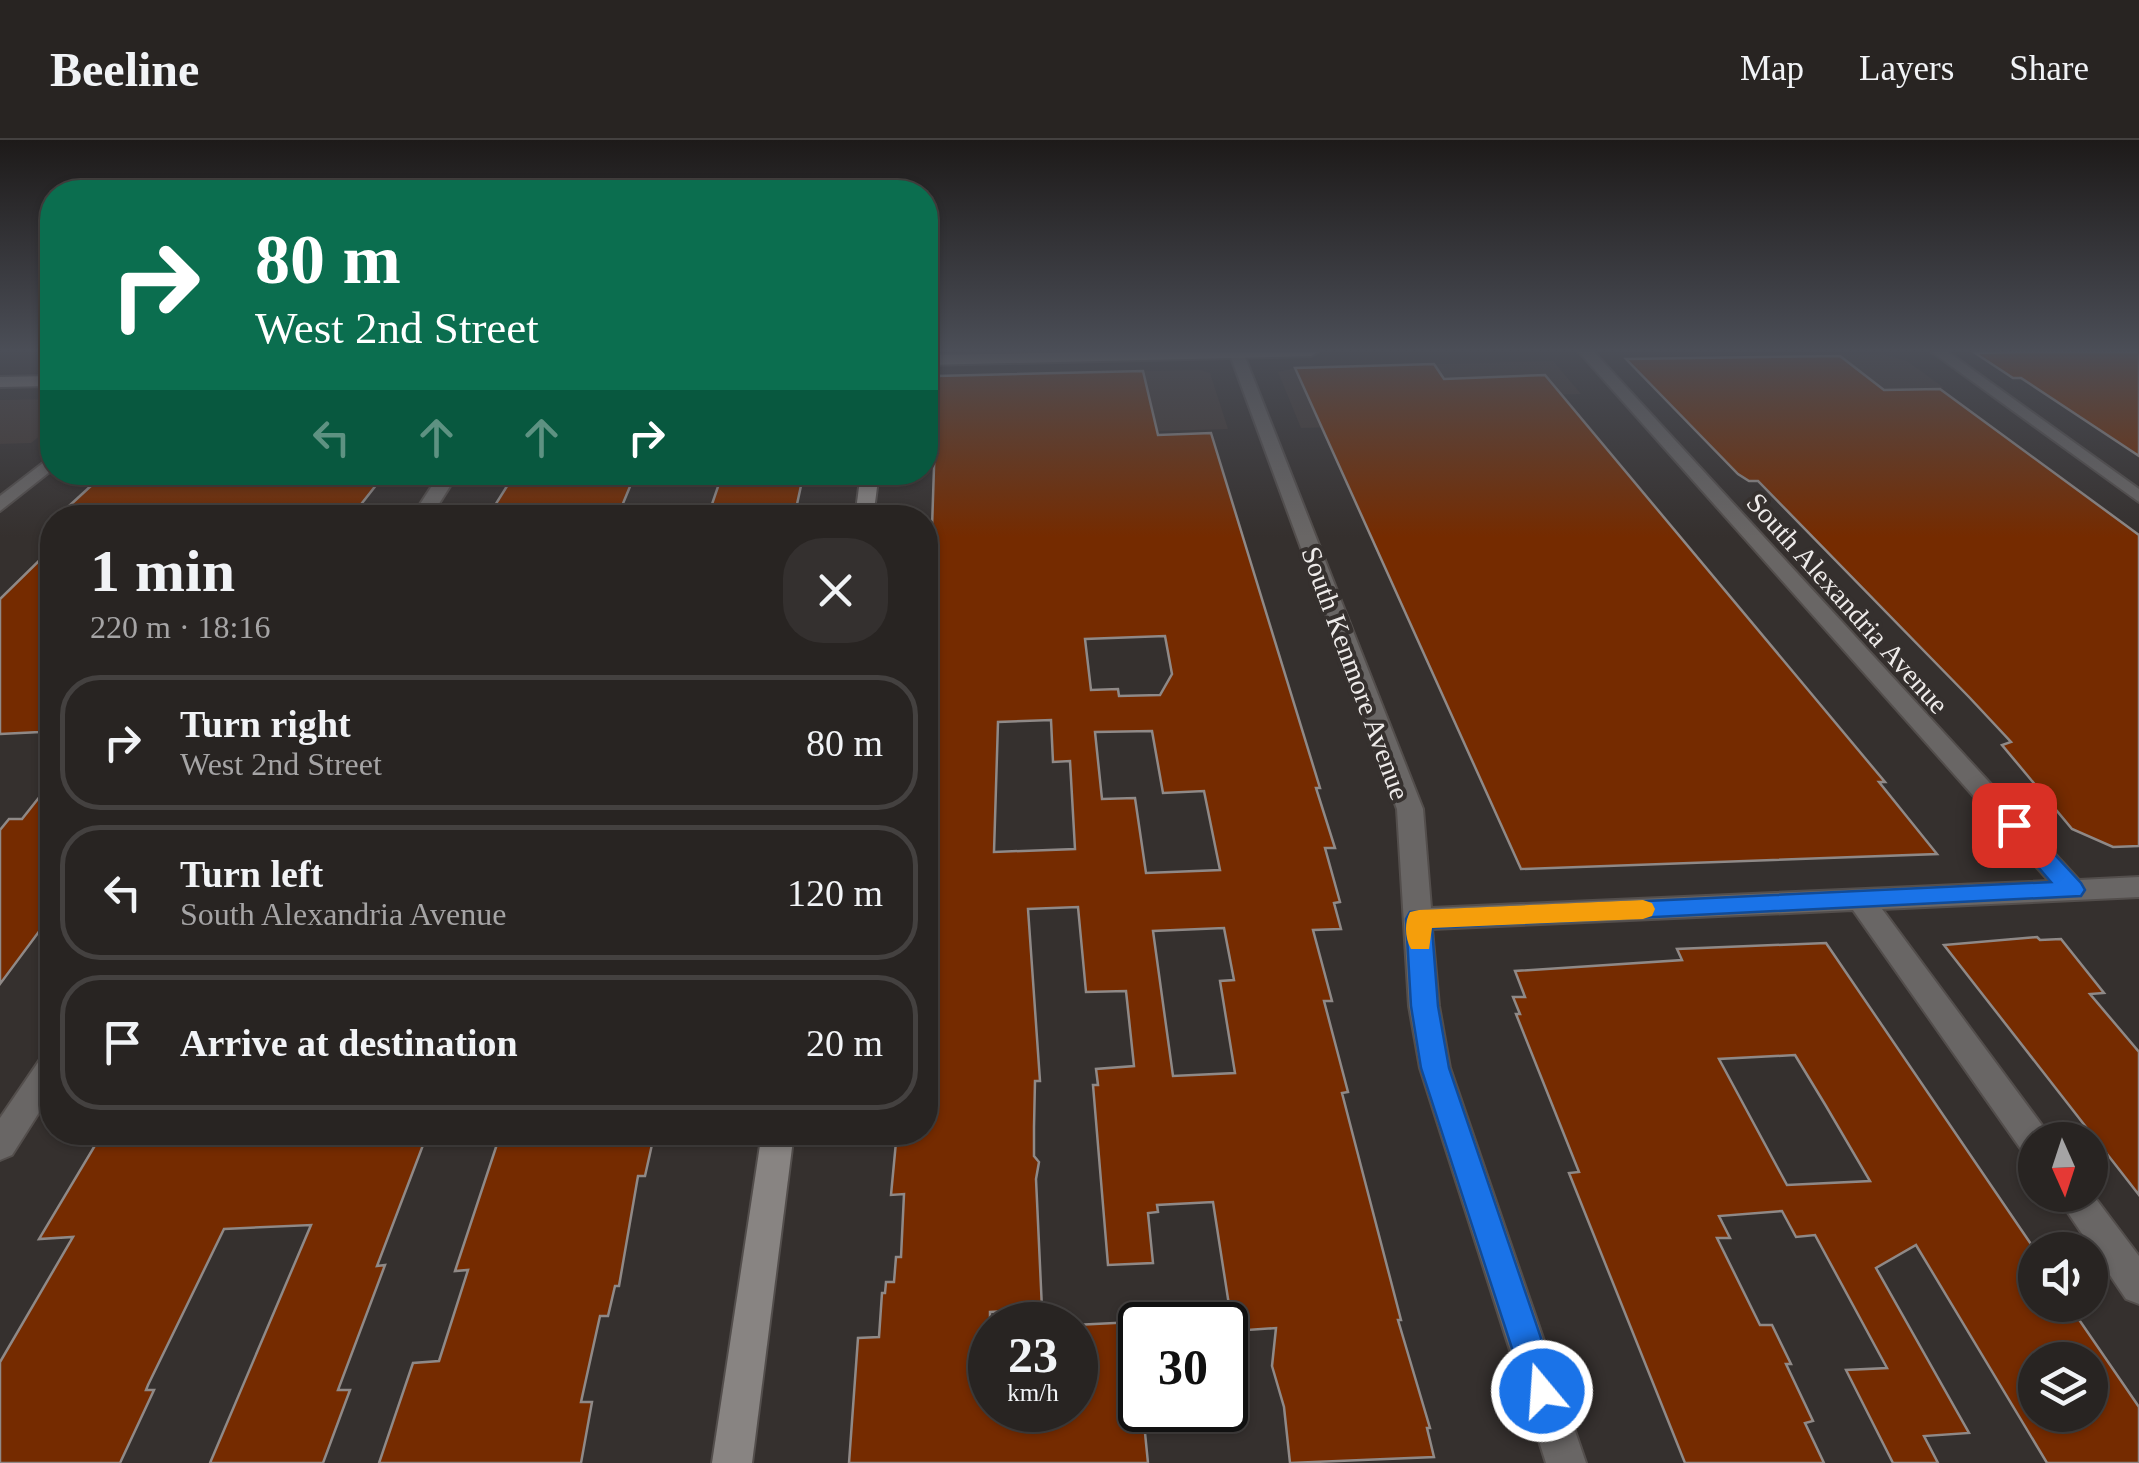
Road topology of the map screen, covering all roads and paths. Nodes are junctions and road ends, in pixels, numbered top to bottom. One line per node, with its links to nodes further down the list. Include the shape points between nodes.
1 (1259, 414): 10 (street, South Kenmore Avenue, via 1410,808)
2 (1642, 414): 8 (street, South Alexandria Avenue)
3 (2025, 414): 5 (street)
4 (40, 471): 6 (street)
5 (2139, 496)
6 (0, 504)
7 (2139, 887): 8 (street)
8 (2073, 890): 9 (street)
9 (1860, 899): 10 (street); 12 (street)
10 (1419, 919): 18 (street, South Kenmore Avenue, via 1435,1068)
11 (40, 1084): 13 (street)
12 (2021, 1122)
13 (0, 1145)
14 (776, 1145): 17 (main road)
15 (2085, 1212): 16 (street)
16 (2139, 1286)
17 (732, 1463)
18 (1566, 1463)

